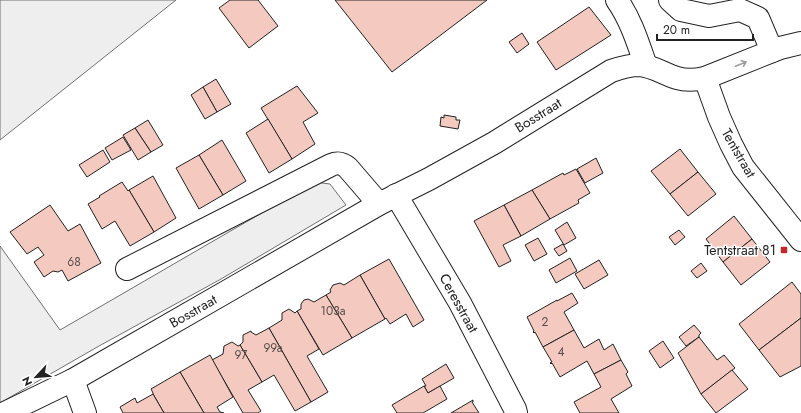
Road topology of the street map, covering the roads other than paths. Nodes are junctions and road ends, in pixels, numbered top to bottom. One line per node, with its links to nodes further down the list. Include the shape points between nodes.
1 (617, 0): 5 (street, via 630,23)
2 (670, 0): 4 (street, via 681,10 709,16 740,10 758,18)
3 (801, 43): 4 (street, Bosstraat)
4 (772, 51): 6 (street, Bosstraat, one-way to 4)
5 (646, 66): 6 (street, Bosstraat, via 692,81); 7 (street, Bosstraat, via 629,66 611,71 494,143)
6 (705, 78): 8 (street, Tentstraat, via 719,117 743,167)
7 (388, 200): 9 (street, via 344,164 337,163); 10 (street, Bosstraat); 13 (street, Ceresstraat, via 460,302)
8 (801, 240)
9 (127, 268)
10 (73, 380): 11 (street, Bosstraat); 12 (street)
11 (5, 413)
12 (85, 413)
13 (516, 413)

